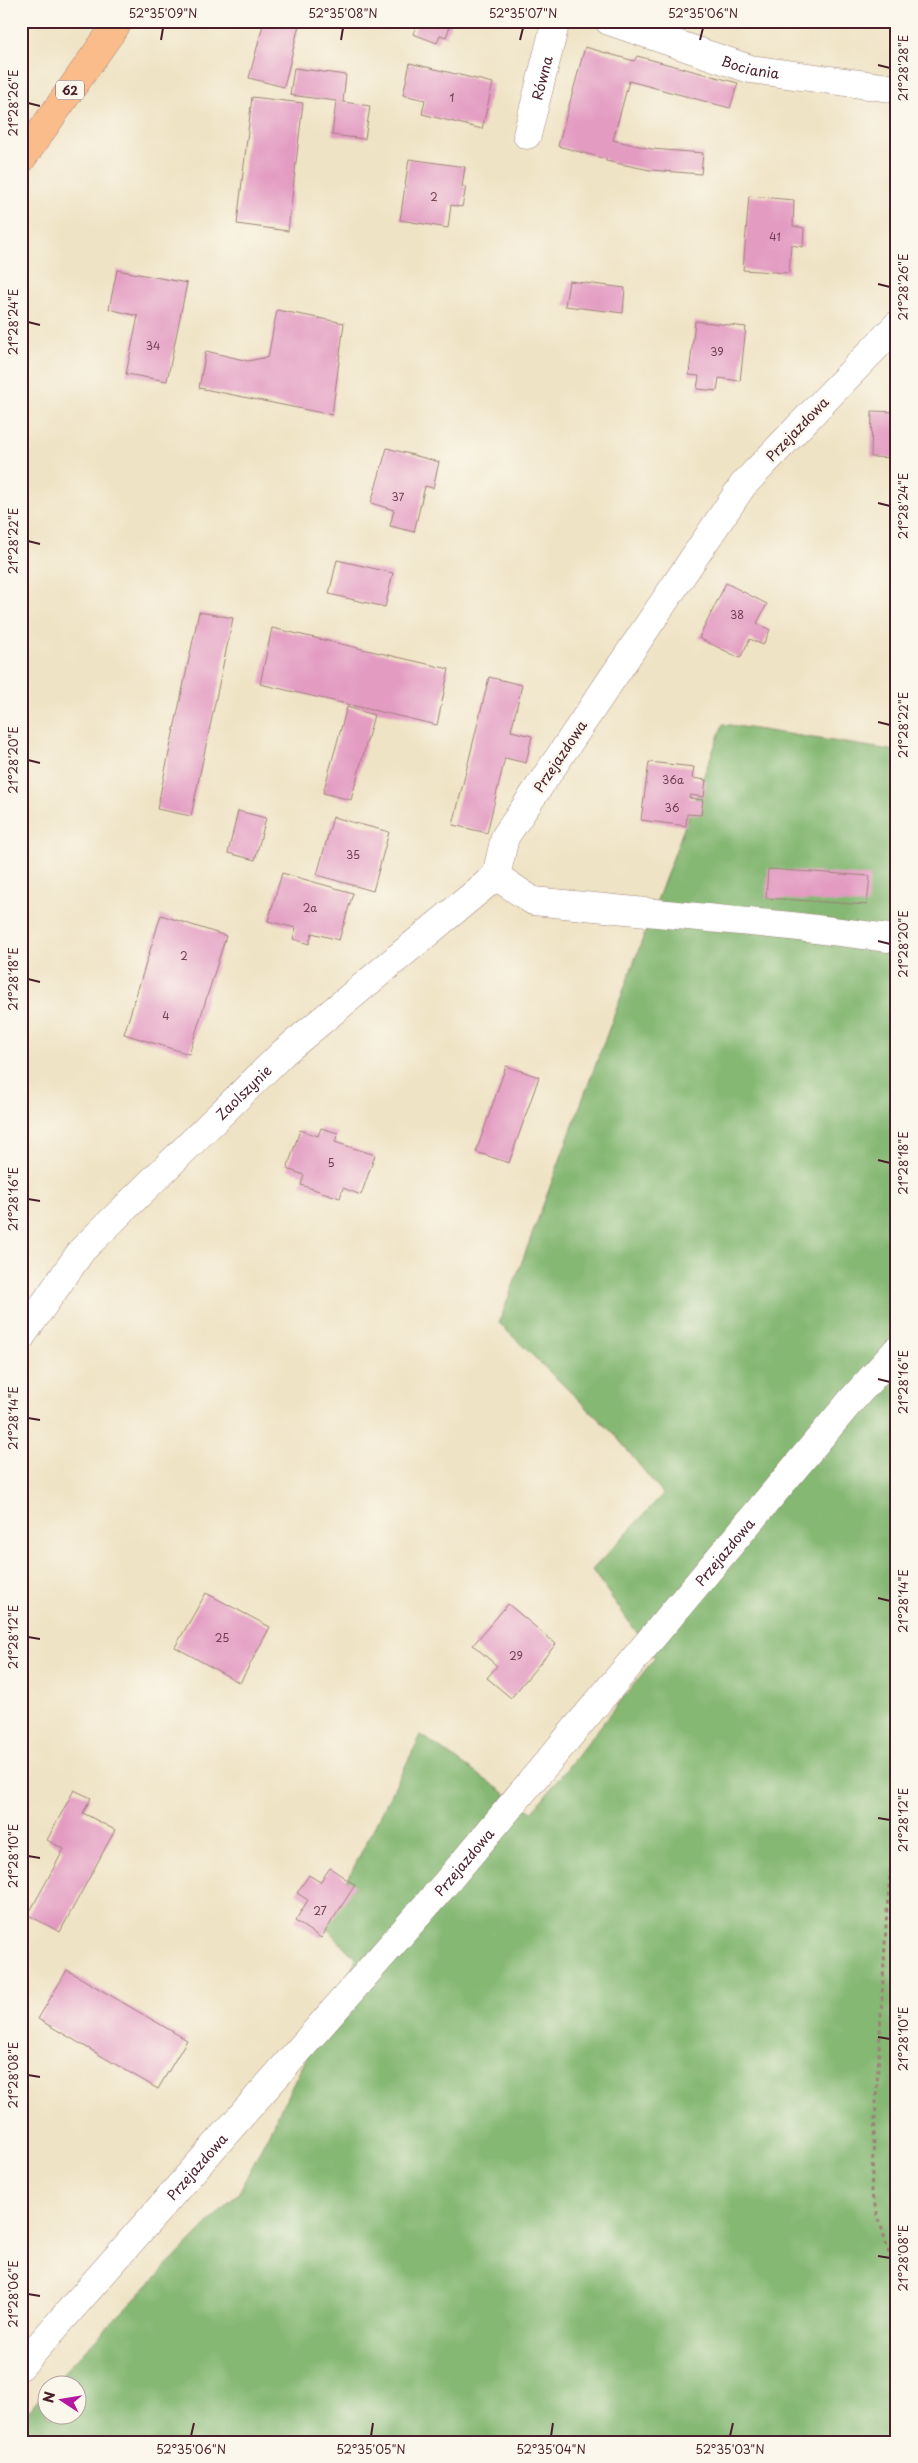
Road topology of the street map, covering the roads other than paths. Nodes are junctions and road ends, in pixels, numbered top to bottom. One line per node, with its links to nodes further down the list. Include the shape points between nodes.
1 (118, 21): 6 (main road, 62)
2 (556, 21): 5 (street, Równa)
3 (609, 21): 4 (street, Bociania, via 750,69)
4 (897, 89)
5 (527, 135)
6 (21, 160)
7 (897, 325): 8 (street, Przejazdowa, via 743,485 505,837)
8 (496, 876): 9 (street, via 533,901); 10 (street, Zaolszynie, via 277,1059 82,1250)
9 (897, 939)
10 (21, 1337)
11 (897, 1350): 12 (street, Przejazdowa, via 446,1882)
12 (21, 2366)

